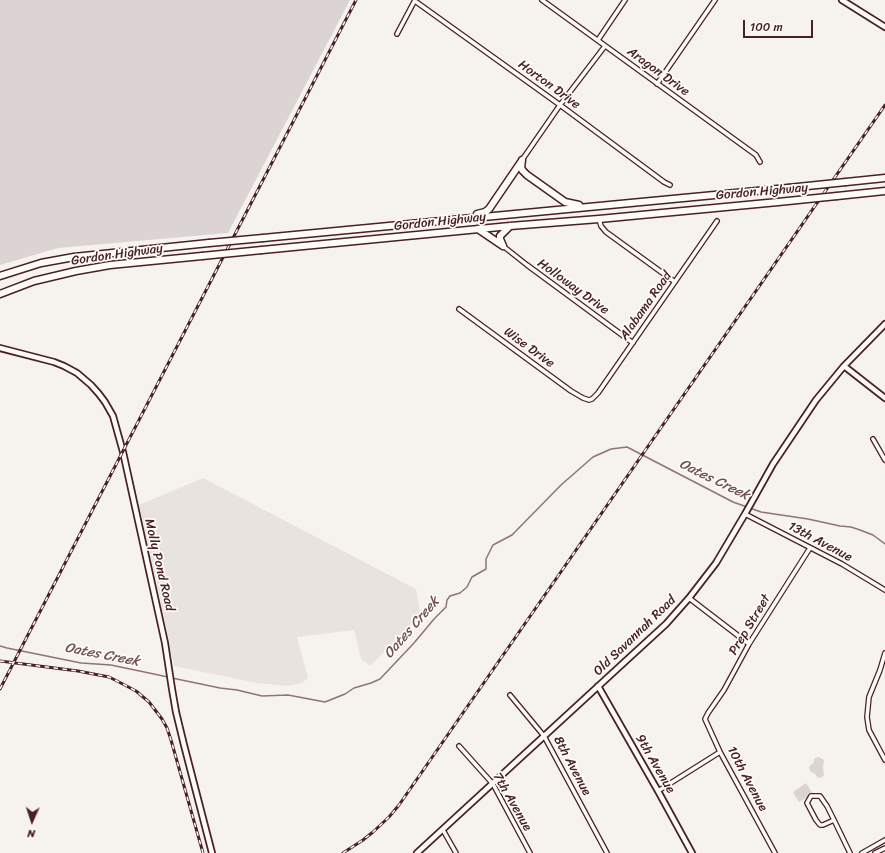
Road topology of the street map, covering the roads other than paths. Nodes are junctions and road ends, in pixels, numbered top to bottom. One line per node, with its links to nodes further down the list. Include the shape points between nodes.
1 (542, 0): 8 (street, Aragon Drive)
2 (625, 0): 8 (street)
3 (715, 0): 10 (street)
4 (842, 0): 6 (street)
5 (415, 1): 7 (street); 11 (street, Horton Drive)
6 (885, 27)
7 (397, 34)
8 (598, 40): 9 (street, Aragon Drive)
9 (605, 46): 10 (street, Aragon Drive); 11 (street)
10 (657, 84): 13 (street, Aragon Drive, via 756,155)
11 (560, 105): 12 (street); 15 (street, Horton Drive)
12 (522, 160): 17 (highway, via 523,171 527,175 565,202); 18 (highway, via 488,209)
13 (760, 162)
14 (885, 178): 17 (highway, Gordon Highway, bridge)
15 (670, 185)
16 (885, 191): 19 (highway, Gordon Highway, bridge)
17 (584, 207): 18 (highway, Gordon Highway)
18 (468, 218): 24 (highway, Gordon Highway, bridge, via 74,257 41,263)
19 (599, 219): 21 (highway, Gordon Highway); 25 (street, via 606,232)
20 (717, 221): 25 (street, Alabama Road)
21 (510, 226): 22 (highway, Gordon Highway); 23 (highway, via 500,236)
22 (478, 229): 23 (highway); 26 (highway, Gordon Highway, bridge, via 110,265 34,281)
23 (503, 246): 29 (street, Holloway Drive)
24 (0, 276)
25 (675, 282): 29 (street, Alabama Road)
26 (0, 294)
27 (459, 309): 33 (street, Wise Drive, via 572,391)
28 (885, 324): 31 (street, Old Savannah Road)
29 (633, 343): 33 (street, Alabama Road, via 595,397)
30 (0, 348): 57 (street, Molly Pond Road, via 54,362 77,373 99,394 116,426 165,643 184,745)
31 (844, 366): 32 (street); 36 (street, Old Savannah Road, via 816,400 773,464)
32 (885, 398)
33 (589, 400)
34 (873, 439): 35 (street)
35 (885, 460)
36 (745, 514): 37 (street, 13th Avenue); 39 (street, Old Savannah Road, via 716,563)
37 (810, 548): 38 (street, 13th Avenue); 40 (street, Prep Street)
38 (885, 590)
39 (689, 598): 40 (street); 44 (street, Old Savannah Road, via 666,624)
40 (749, 644): 46 (street, Prep Street, via 724,690)
41 (885, 653): 43 (street)
42 (885, 667): 43 (street)
43 (880, 670): 50 (street, via 869,697 867,717 869,730)
44 (598, 686): 47 (street, Old Savannah Road); 52 (street, 9th Avenue)
45 (510, 694): 47 (street, 8th Avenue)
46 (708, 713): 49 (street, 10th Avenue, via 705,719)
47 (544, 736): 51 (street, Old Savannah Road); 61 (street, 8th Avenue)
48 (458, 746): 51 (street, 7th Avenue)
49 (720, 752): 52 (street); 63 (street, 10th Avenue)
50 (885, 760)
51 (493, 784): 54 (street, Old Savannah Road); 60 (street, 7th Avenue)
52 (658, 791): 62 (street, 9th Avenue)
53 (834, 820): 53 (street, via 820,825 807,803 812,796 820,796); 64 (street)
54 (443, 830): 58 (street, Old Savannah Road); 59 (street)
55 (885, 840): 65 (street)
56 (885, 848): 66 (street)
57 (212, 853)
58 (417, 853)
59 (456, 853)
60 (530, 853)
61 (607, 853)
62 (692, 853)
63 (775, 853)
64 (850, 853)
65 (862, 853)
66 (875, 853)

